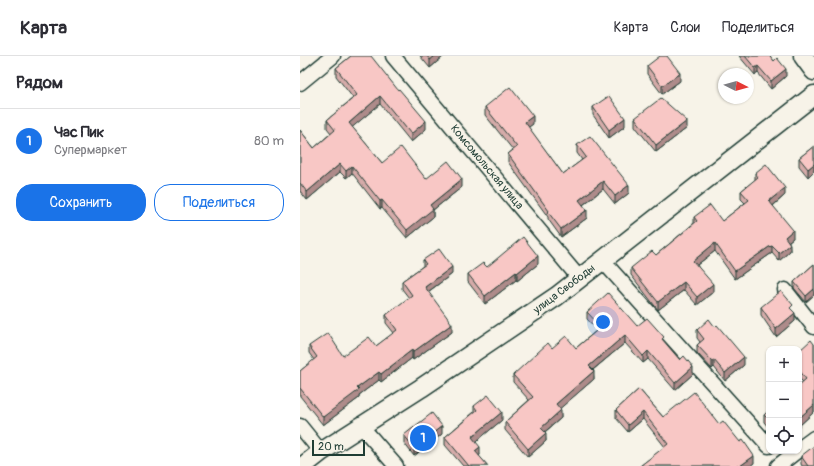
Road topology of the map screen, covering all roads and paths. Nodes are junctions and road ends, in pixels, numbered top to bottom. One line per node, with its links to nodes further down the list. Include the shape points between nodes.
1 (334, 56): 5 (street)
2 (393, 56): 8 (street, Комсомольская улица)
3 (803, 56): 4 (street)
4 (814, 71)
5 (300, 83)
6 (814, 95): 7 (street, улица Свободы)
7 (602, 260): 8 (street, улица Свободы); 14 (street)
8 (580, 279): 12 (street, улица Свободы)
9 (784, 290): 10 (street)
10 (814, 327)
11 (300, 426): 16 (street)
12 (362, 427): 16 (street, улица Свободы); 21 (street)
13 (814, 438): 15 (street)
14 (766, 443)
15 (802, 447)
16 (321, 452): 20 (street, улица Свободы)
17 (775, 454): 19 (street)
18 (794, 454): 19 (street)
19 (782, 465)
20 (303, 466)
21 (396, 466)

